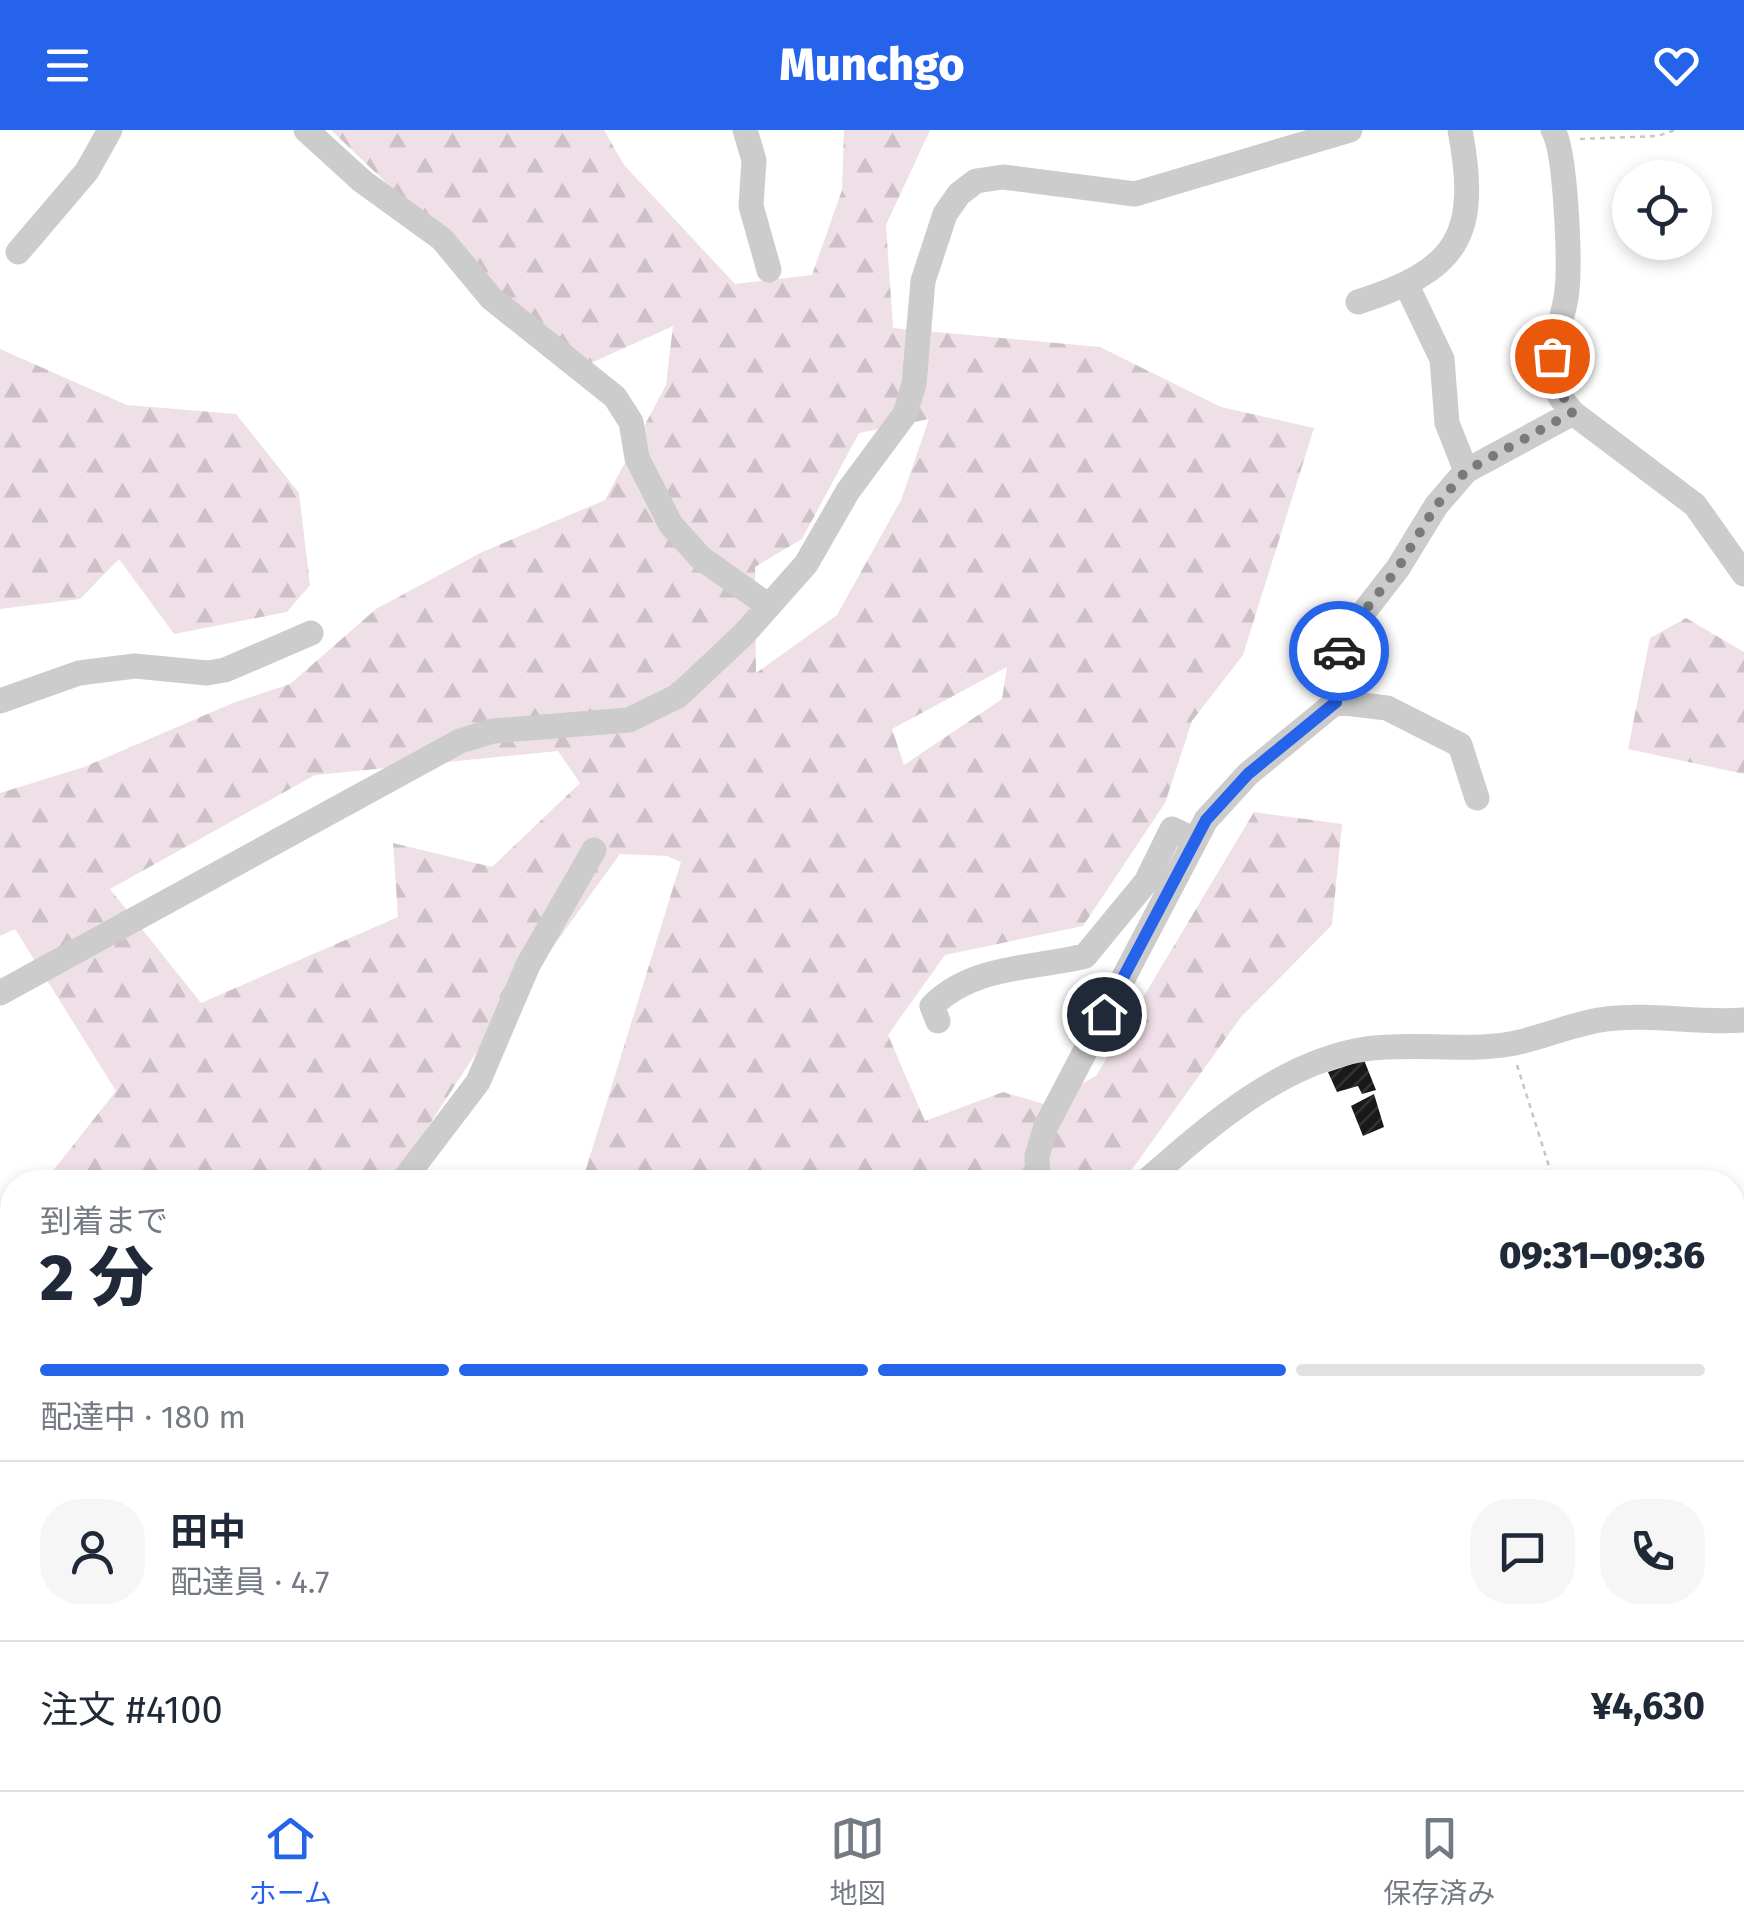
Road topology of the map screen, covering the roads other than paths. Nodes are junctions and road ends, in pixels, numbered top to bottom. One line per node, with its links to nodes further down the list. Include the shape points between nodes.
1 (110, 130): 7 (street, via 87,171)
2 (306, 130): 14 (street, via 362,182 442,239 491,298 615,398 671,525 701,558)
3 (745, 130): 8 (street, via 754,160 751,206)
4 (1350, 130): 14 (street, via 1136,194 1003,177 976,180 945,214 923,281 905,414 848,491 806,564)
5 (1460, 130): 9 (street, via 1461,234 1437,267)
6 (1556, 135): 11 (street, via 1567,290 1550,376)
7 (18, 252)
8 (769, 270)
9 (1407, 286): 10 (street); 12 (street, via 1442,359 1447,423)
10 (1358, 302)
11 (1573, 412): 12 (street); 13 (street, via 1695,505)
12 (1466, 471): 17 (street, via 1346,635 1332,683)
13 (1744, 574)
14 (769, 606): 21 (street, via 656,710 629,720 493,731 460,740)
15 (310, 634): 16 (street, via 225,670 135,666 79,673)
16 (0, 701)
17 (1336, 702): 18 (street, via 1387,708 1460,744); 19 (street, via 1248,774)
18 (1477, 798)
19 (1194, 839): 23 (street, via 1172,829 1146,882 1085,956 963,982 932,1006); 25 (street, via 1046,1126)
20 (594, 850): 24 (street, via 528,966 478,1082)
21 (0, 993)
22 (1744, 1020): 26 (street, via 1611,1018 1510,1044 1363,1050 1323,1061 1248,1100)
23 (938, 1021)
24 (411, 1170)
25 (1038, 1170)
26 (1159, 1170)

